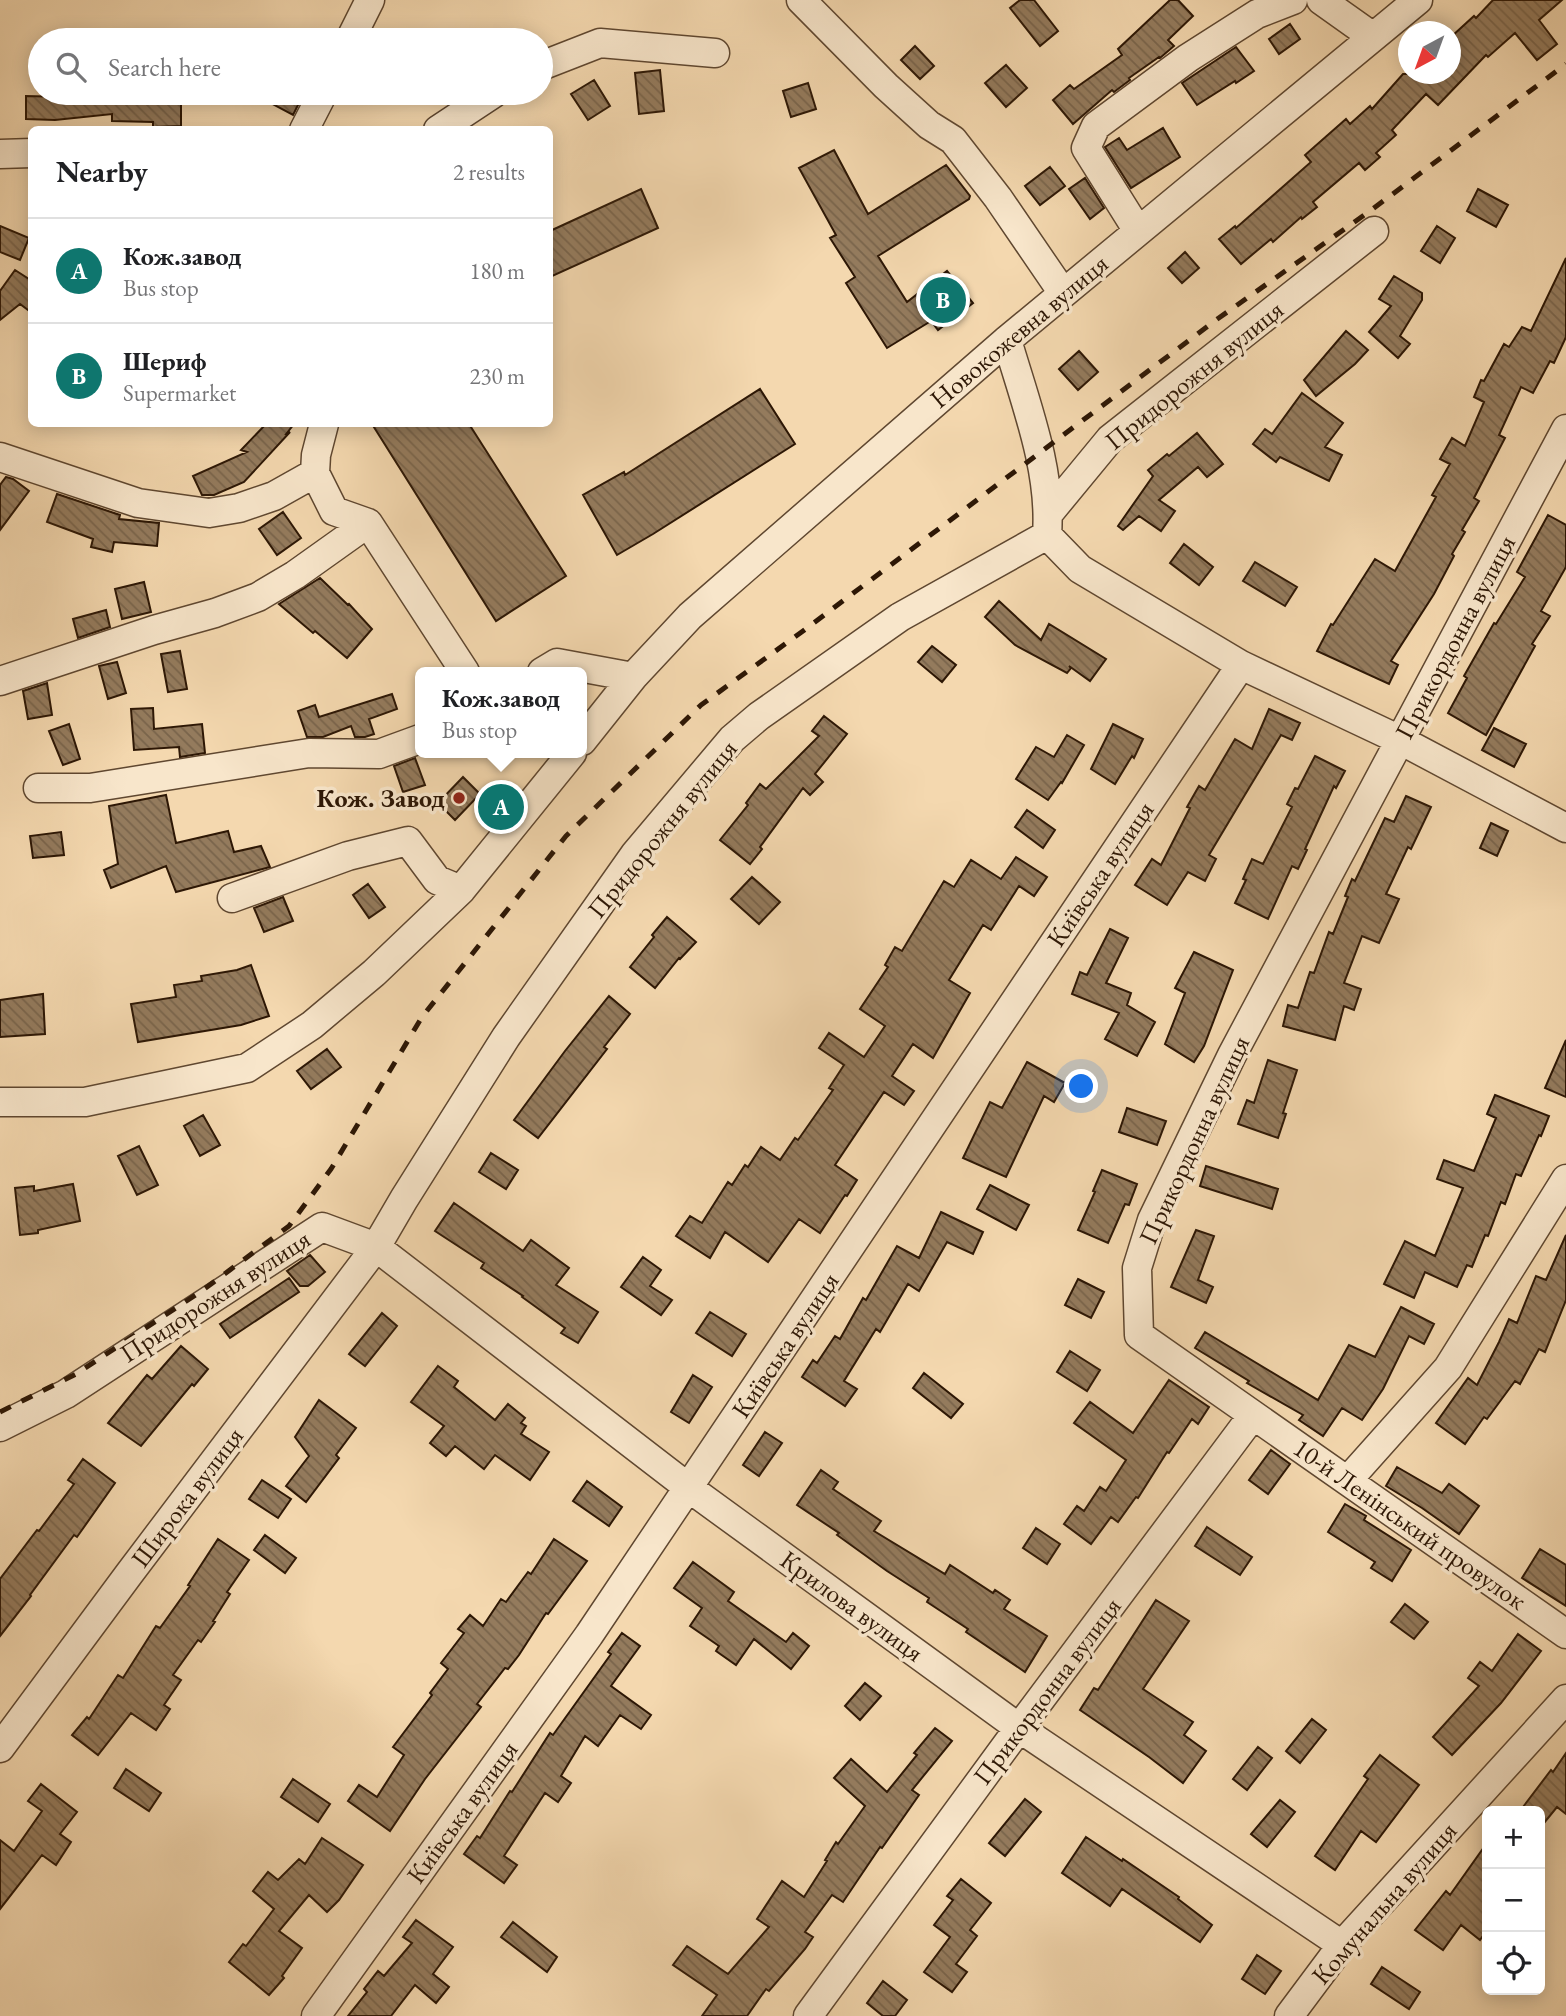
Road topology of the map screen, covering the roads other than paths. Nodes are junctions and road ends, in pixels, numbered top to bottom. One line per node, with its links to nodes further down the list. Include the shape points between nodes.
1 (370, 0): 6 (street)
2 (802, 0): 18 (street, via 886,86 953,140)
3 (1293, 0): 16 (street, via 1257,14 1188,58 1096,126 1086,148)
4 (1321, 0): 7 (street)
5 (1418, 0): 7 (street, Новокожевна вулиця)
6 (356, 28)
7 (1373, 37): 16 (street, Новокожевна вулиця)
8 (715, 53): 9 (street, via 600,43)
9 (553, 61)
10 (317, 105): 12 (street)
11 (476, 105): 13 (street)
12 (306, 126)
13 (444, 126)
14 (28, 153): 15 (street)
15 (0, 154)
16 (1138, 231): 18 (street, Новокожевна вулиця)
17 (1374, 231): 25 (street, Придорожня вулиця, via 1110,439)
18 (1063, 293): 19 (street, Новокожевна вулиця)
19 (1007, 340): 25 (street, via 1039,452); 31 (street, Новокожевна вулиця, via 690,616)
20 (323, 427): 23 (street)
21 (1566, 429): 34 (street, Прикордонна вулиця)
22 (0, 457): 23 (street, via 138,503 209,513 274,496)
23 (315, 473): 24 (street, via 334,511)
24 (368, 523): 27 (street); 32 (street, via 258,597)
25 (1048, 524): 26 (street, via 1080,569); 43 (street, Придорожня вулиця, via 900,617 732,739 635,854 506,1037)
26 (1241, 666): 34 (street); 47 (street, Київська вулиця)
27 (463, 667)
28 (550, 667): 29 (street, via 557,663)
29 (579, 667)
30 (587, 669): 31 (street)
31 (633, 677): 33 (street, Новокожевна вулиця)
32 (0, 681)
33 (587, 735)
34 (1400, 740): 38 (street); 44 (street, Прикордонна вулиця, via 1232,1055 1152,1220 1137,1268 1139,1335)
35 (415, 741): 37 (street, via 379,754 309,753 90,788)
36 (568, 758): 39 (street)
37 (38, 788)
38 (1566, 828)
39 (461, 890): 40 (street, via 437,880 408,841 348,856); 41 (street, via 312,1025 247,1068 85,1102)
40 (232, 898)
41 (0, 1102)
42 (1566, 1179): 46 (street, via 1448,1368)
43 (376, 1247): 45 (street, Придорожня вулиця, via 322,1227 66,1394); 47 (street, Крилова вулиця); 51 (street, Широка вулиця)
44 (1253, 1415): 46 (street, 10-й Ленінський провулок); 50 (street, Прикордонна вулиця)
45 (0, 1427)
46 (1348, 1480): 48 (street, 10-й Ленінський провулок)
47 (689, 1488): 50 (street, Крилова вулиця); 53 (street, Київська вулиця)
48 (1566, 1634)
49 (1566, 1699): 52 (street, Комунальна вулиця)
50 (1019, 1728): 52 (street, Крилова вулиця); 54 (street, Прикордонна вулиця)
51 (0, 1748)
52 (1342, 1945): 55 (street, Комунальна вулиця)
53 (316, 2016)
54 (808, 2016)
55 (1289, 2016)

